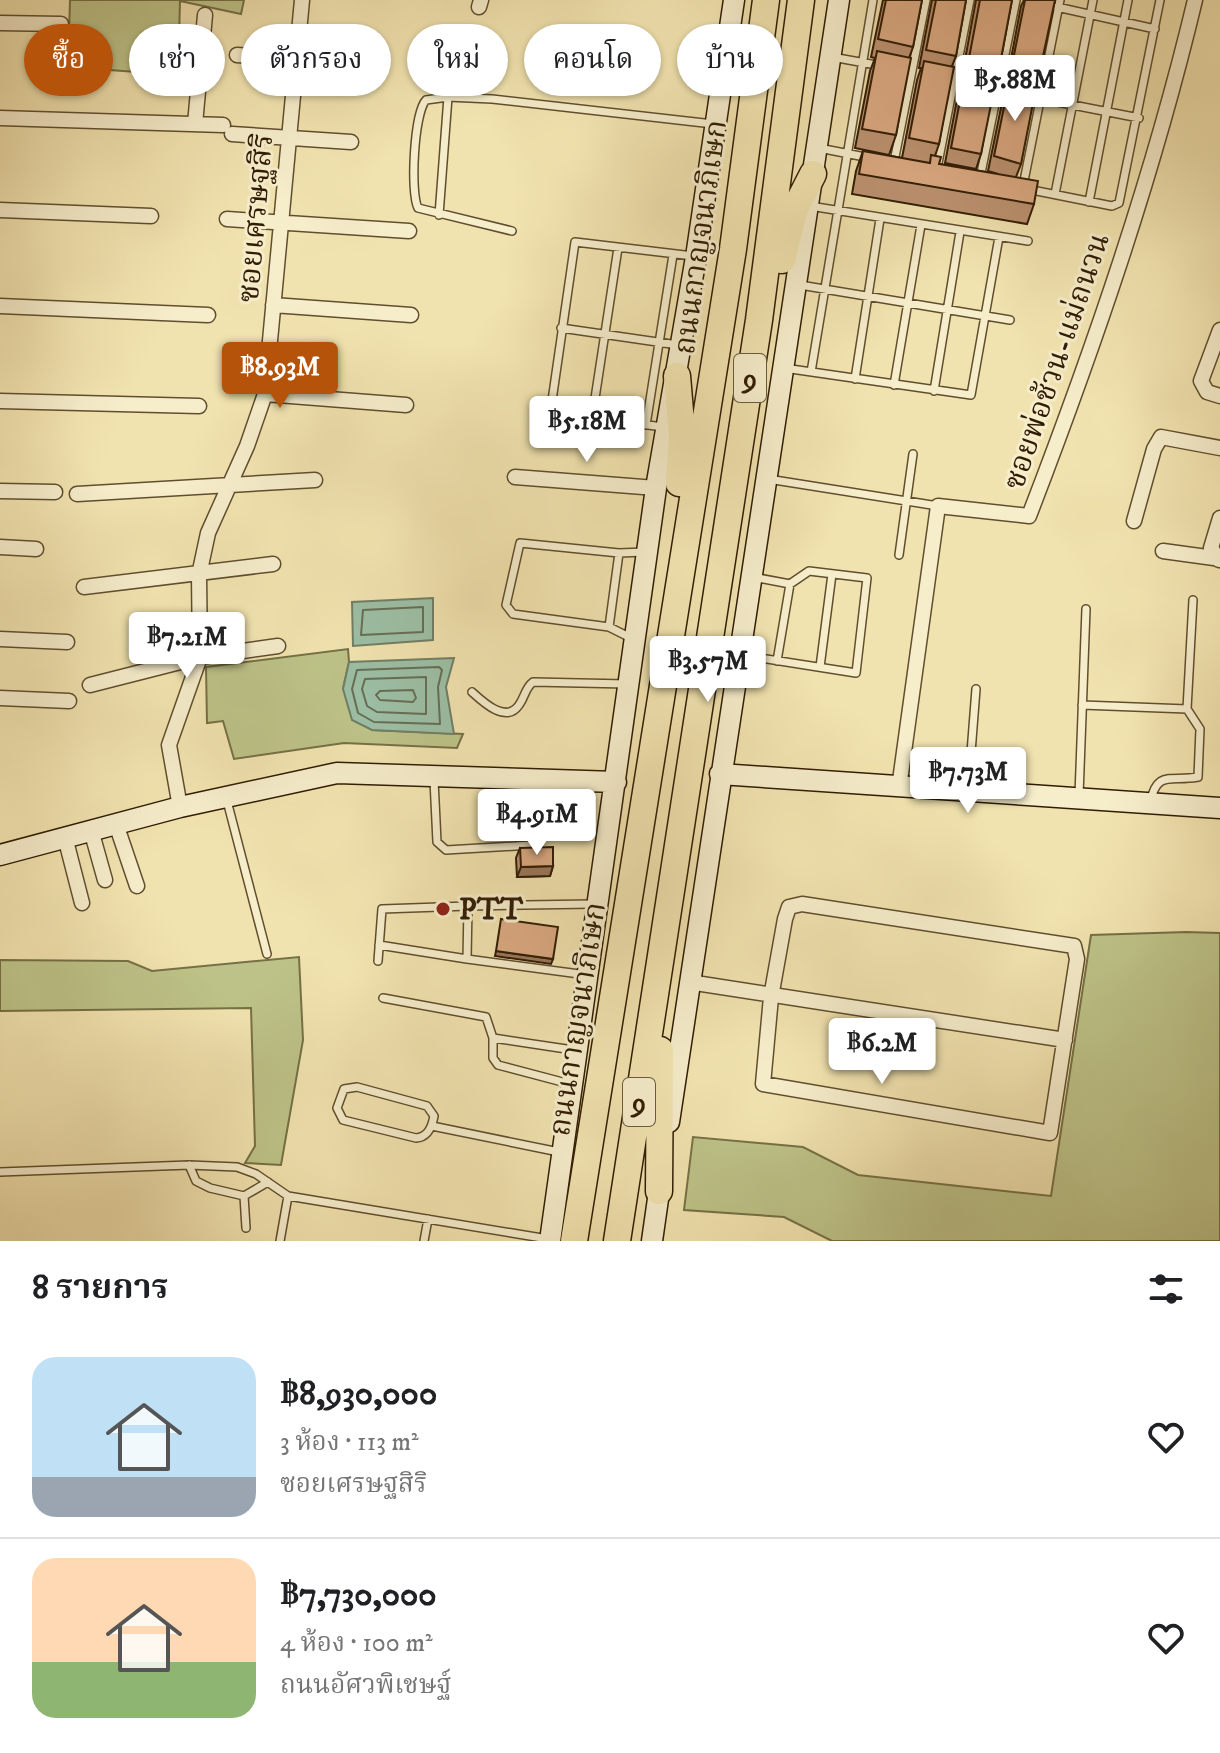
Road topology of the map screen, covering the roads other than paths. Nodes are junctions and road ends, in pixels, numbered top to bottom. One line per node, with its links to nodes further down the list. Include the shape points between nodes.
1 (302, 0): 21 (street, ซอยเศรษฐสิริ)
2 (734, 0): 45 (main road)
3 (766, 0): 127 (highway, ถนนกาญจนาภิเษก / 9, via 733,249)
4 (801, 0): 88 (highway, 9)
5 (839, 0): 25 (main road)
6 (873, 0): 26 (lane)
7 (926, 0): 29 (lane)
8 (970, 0): 32 (lane)
9 (1016, 0): 35 (lane)
10 (1093, 0): 16 (lane)
11 (1128, 0): 19 (lane)
12 (1160, 0): 22 (lane)
13 (1195, 0): 122 (street, ซอยพ่อช้วน-แม่ถนวน, via 1088,361 1029,516)
14 (1059, 3): 15 (lane); 16 (lane); 39 (lane)
15 (1047, 5)
16 (1090, 14): 19 (lane); 40 (lane)
17 (205, 15): 44 (street)
18 (0, 23): 20 (street)
19 (1124, 23): 22 (lane); 41 (lane)
20 (61, 24)
21 (300, 24)
22 (1155, 29): 43 (lane)
23 (237, 55): 24 (street)
24 (241, 55)
25 (832, 57): 26 (lane); 48 (main road)
26 (861, 62): 27 (lane); 49 (lane)
27 (886, 67)
28 (899, 70): 29 (lane)
29 (911, 72): 30 (lane); 50 (lane)
30 (926, 75)
31 (940, 79): 32 (lane)
32 (954, 82): 33 (lane); 52 (lane, via 937,171)
33 (969, 84)
34 (983, 87): 35 (lane)
35 (998, 90): 39 (lane); 55 (lane)
36 (292, 96): 46 (street, ซอยเศรษฐสิริ)
37 (448, 97): 38 (lane); 64 (lane); 64 (lane, via 426,100 418,114 414,199 418,208)
38 (472, 98): 45 (lane)
39 (1042, 100): 40 (lane); 58 (lane)
40 (1072, 106): 41 (lane); 59 (lane)
41 (1107, 112): 43 (lane); 60 (lane)
42 (0, 118): 44 (street)
43 (1139, 118): 60 (lane, via 1119,203)
44 (195, 124): 46 (street)
45 (715, 124): 77 (main road)
46 (288, 137): 47 (street); 68 (street, ซอยเศรษฐสิริ)
47 (351, 142)
48 (818, 148): 49 (lane); 53 (main road)
49 (845, 153): 50 (lane); 63 (lane)
50 (894, 162): 51 (lane)
51 (905, 165)
52 (926, 169)
53 (813, 174): 61 (main road); 88 (highway, via 794,211)
54 (965, 177): 55 (lane)
55 (980, 180): 56 (lane)
56 (995, 183)
57 (1010, 186): 58 (lane)
58 (1023, 188): 59 (lane)
59 (1055, 194): 60 (lane)
60 (1089, 202)
61 (809, 206): 63 (lane); 78 (main road)
62 (0, 210): 65 (street)
63 (835, 212): 67 (lane); 79 (lane)
64 (439, 215): 71 (lane)
65 (151, 216)
66 (227, 219): 68 (street)
67 (880, 219): 69 (lane); 80 (lane)
68 (281, 221): 70 (street); 82 (street, ซอยเศรษฐสิริ)
69 (921, 225): 72 (lane); 81 (lane)
70 (409, 231)
71 (512, 231)
72 (960, 232): 73 (lane); 84 (lane)
73 (999, 237): 74 (lane); 87 (lane)
74 (1028, 241)
75 (618, 248): 76 (lane); 90 (lane, via 575,242); 92 (lane)
76 (673, 255): 77 (lane); 93 (lane)
77 (696, 257): 94 (main road)
78 (797, 284): 79 (lane); 95 (main road)
79 (824, 290): 80 (lane); 96 (lane)
80 (868, 297): 81 (lane); 98 (lane)
81 (909, 304): 84 (lane); 99 (lane)
82 (273, 305): 86 (street); 101 (street, ซอยเศรษฐสิริ)
83 (0, 306): 85 (street)
84 (948, 310): 87 (lane); 100 (lane)
85 (208, 315)
86 (411, 315)
87 (985, 316): 89 (lane); 100 (lane, via 971,395)
88 (759, 320): 182 (highway, 9)
89 (1010, 320)
90 (561, 328): 92 (lane); 106 (lane)
91 (1220, 330): 102 (street, via 1201,381 1207,392)
92 (606, 335): 93 (lane); 107 (lane)
93 (658, 342): 94 (lane); 108 (lane)
94 (681, 346): 97 (main road)
95 (784, 368): 96 (lane); 114 (main road)
96 (811, 372): 98 (lane)
97 (677, 376): 109 (main road); 127 (highway, via 682,435 676,517)
98 (855, 379): 99 (lane)
99 (894, 385): 100 (lane)
100 (934, 391)
101 (265, 394): 104 (street); 116 (street, ซอยเศรษฐสิริ)
102 (1220, 396)
103 (0, 401): 105 (street)
104 (406, 405)
105 (199, 406)
106 (550, 412): 107 (lane); 110 (lane)
107 (592, 418): 108 (lane)
108 (646, 425): 109 (lane)
109 (667, 428): 117 (main road)
110 (546, 442)
111 (1220, 448): 124 (street, via 1161,437)
112 (913, 454): 121 (lane)
113 (515, 477): 117 (street)
114 (766, 479): 121 (lane); 136 (main road)
115 (315, 480): 116 (street)
116 (227, 487): 120 (street); 135 (street, ซอยเศรษฐสิริ, via 208,533)
117 (656, 488): 129 (main road)
118 (0, 491): 119 (street)
119 (55, 492)
120 (77, 494)
121 (907, 501): 122 (lane); 131 (lane)
122 (938, 506): 162 (street)
123 (1220, 518): 132 (street, via 1211,548)
124 (1134, 521)
125 (0, 547): 126 (street)
126 (36, 549)
127 (683, 550): 203 (highway, ถนนกาญจนาภิเษก / 9)
128 (1163, 551): 132 (street)
129 (649, 552): 130 (lane); 143 (main road)
130 (619, 553): 141 (lane); 141 (lane, via 520,543 506,605 513,614)
131 (899, 555)
132 (1217, 559)
133 (273, 564): 135 (street)
134 (832, 574): 137 (lane, via 809,571); 149 (lane); 149 (lane, via 867,578 856,673)
135 (199, 575): 138 (street); 147 (street, ซอยเศรษฐสิริ)
136 (750, 576): 137 (lane); 146 (main road)
137 (790, 584): 148 (lane)
138 (84, 587)
139 (1193, 600): 157 (lane)
140 (1086, 609): 156 (lane)
141 (609, 627): 143 (lane)
142 (0, 639): 144 (street)
143 (637, 641): 150 (main road)
144 (67, 642)
145 (278, 646): 147 (street)
146 (739, 655): 148 (lane); 159 (main road)
147 (200, 657): 151 (street); 167 (street, ซอยเศรษฐสิริ, via 169,745)
148 (777, 661): 149 (lane)
149 (820, 667)
150 (629, 684): 153 (lane, via 533,682 519,707 510,711 490,708); 161 (main road)
151 (90, 685)
152 (976, 689): 163 (lane)
153 (472, 692)
154 (0, 698): 155 (street)
155 (69, 701)
156 (1082, 705): 157 (lane); 165 (lane)
157 (1187, 709): 166 (lane, via 1200,729 1198,777 1158,781)
158 (434, 774): 160 (main road); 160 (lane, via 437,842 446,850 532,845); 164 (main road, via 337,773)
159 (720, 774): 162 (main road); 184 (main road)
160 (532, 777): 161 (main road)
161 (616, 782): 176 (main road)
162 (899, 788): 163 (main road)
163 (968, 793): 165 (main road)
164 (225, 796): 167 (main road); 179 (lane)
165 (1079, 801): 166 (main road)
166 (1149, 805): 168 (main road)
167 (180, 807): 169 (main road)
168 (1220, 808)
169 (116, 824): 170 (main road); 174 (street)
170 (91, 830): 171 (main road); 173 (street)
171 (65, 837): 172 (main road); 175 (street)
172 (0, 855)
173 (105, 880)
174 (137, 886)
175 (82, 903)
176 (599, 904): 177 (lane); 183 (main road)
177 (468, 906): 178 (lane, via 382,909); 180 (lane)
178 (379, 945): 180 (lane); 181 (lane)
179 (267, 954)
180 (467, 959): 183 (lane)
181 (378, 961)
182 (660, 963): 196 (highway); 204 (highway, 9)
183 (589, 975): 189 (main road)
184 (689, 982): 185 (street); 196 (main road)
185 (771, 997): 188 (street); 188 (street, via 763,1084 771,1088 1050,1133); 188 (street, via 789,907 802,904 1074,946 1077,959)
186 (383, 998): 187 (lane, via 486,1017)
187 (493, 1038): 189 (lane); 190 (lane, via 498,1065)
188 (1065, 1040)
189 (577, 1050): 190 (main road)
190 (572, 1085): 192 (main road)
191 (432, 1126): 191 (lane, via 416,1138 343,1120 337,1108 344,1089 357,1087 427,1106 434,1116); 192 (lane)
192 (561, 1153): 203 (main road)
193 (189, 1165): 194 (lane); 195 (lane, via 237,1167); 197 (lane, via 196,1181)
194 (0, 1172)
195 (268, 1182): 197 (lane); 198 (lane)
196 (659, 1191): 205 (main road)
197 (244, 1196): 200 (lane)
198 (288, 1196): 199 (lane); 201 (lane)
199 (428, 1219): 202 (lane); 203 (lane)
200 (246, 1228)
201 (280, 1241)
202 (424, 1241)
203 (558, 1241)
204 (617, 1241)
205 (652, 1241)

